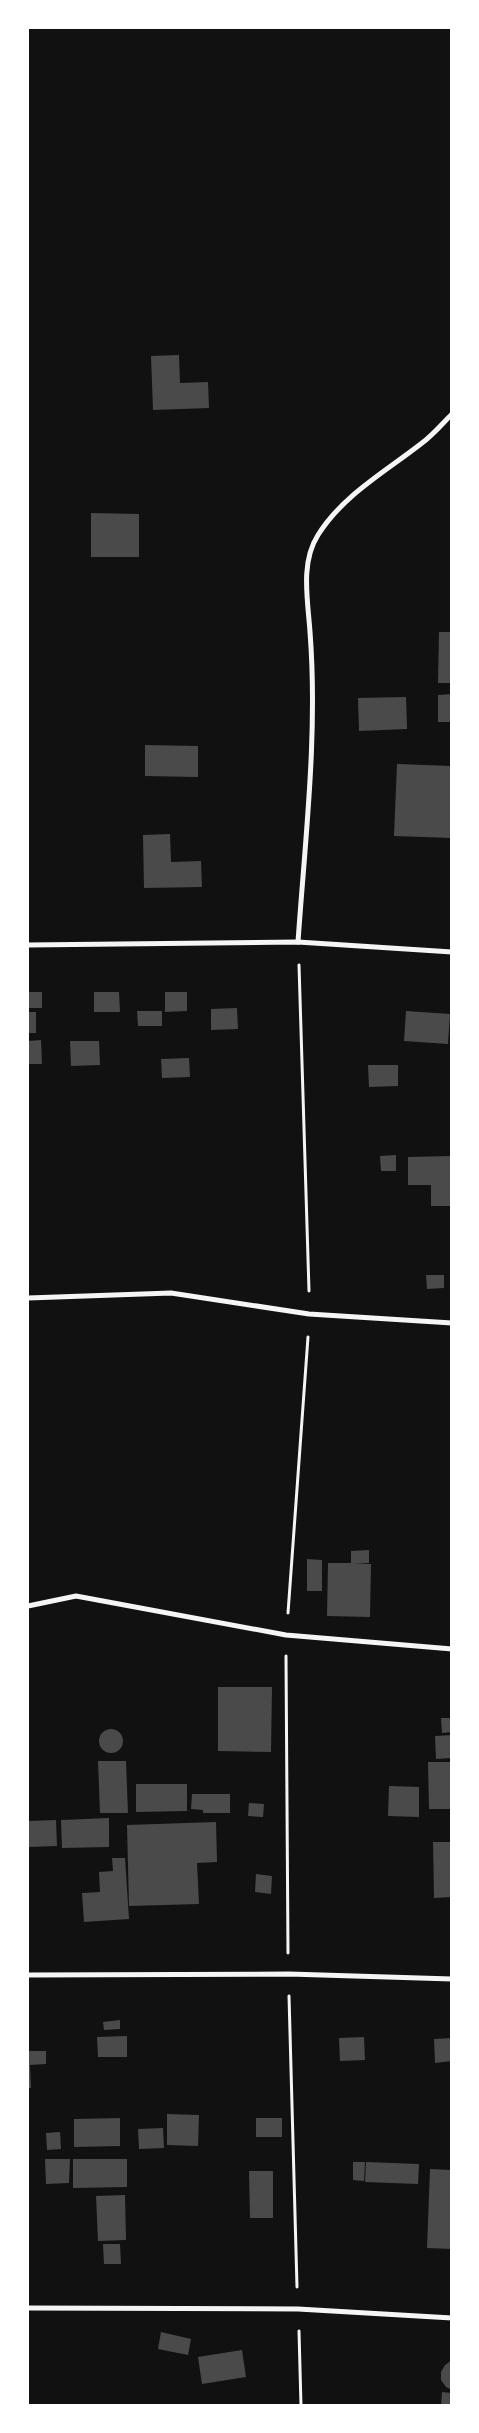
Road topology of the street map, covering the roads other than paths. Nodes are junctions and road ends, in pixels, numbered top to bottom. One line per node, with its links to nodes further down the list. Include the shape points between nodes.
1 (452, 414): 2 (street, via 424,442 366,483 335,513 317,536 309,555 307,584 313,668 311,745)
2 (298, 942): 3 (street); 4 (street)
3 (28, 945)
4 (452, 952)
5 (28, 1298): 6 (street, via 171,1293 310,1314)
6 (452, 1323)
7 (28, 1606): 8 (street, via 76,1596 286,1635)
8 (452, 1649)
9 (28, 1975): 10 (street, via 288,1974)
10 (452, 1979)
11 (28, 2308): 12 (street, via 298,2309)
12 (452, 2318)

